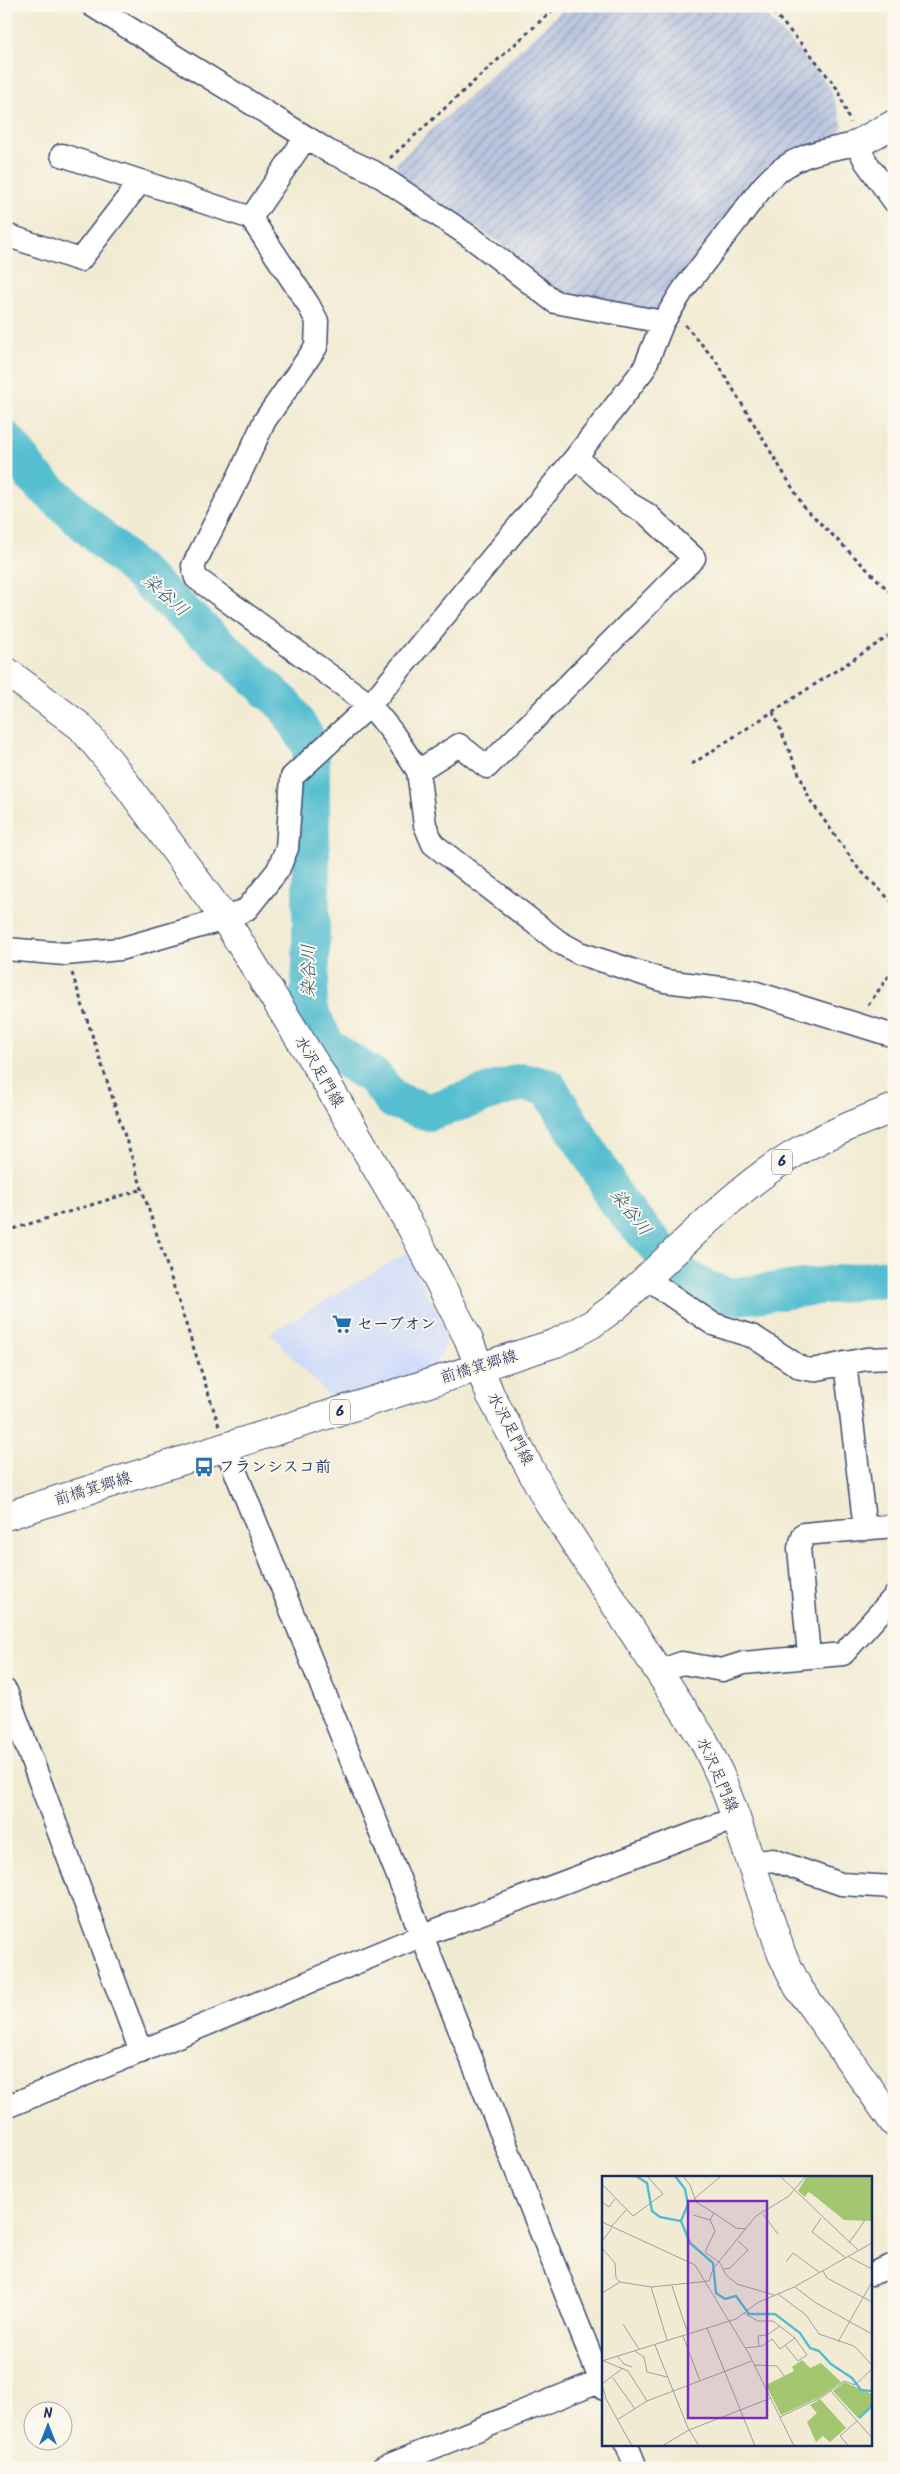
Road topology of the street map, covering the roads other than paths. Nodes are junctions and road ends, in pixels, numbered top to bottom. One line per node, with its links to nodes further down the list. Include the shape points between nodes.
1 (93, 6): 3 (street)
2 (894, 124): 4 (main road)
3 (306, 137): 8 (street); 10 (street, via 374,172 472,238 556,302)
4 (857, 144): 7 (street); 10 (street, via 822,150 778,169 683,290)
5 (62, 155): 6 (street)
6 (141, 182): 8 (street); 9 (street, via 80,260)
7 (894, 200)
8 (250, 218): 13 (street, via 317,321 316,347 265,420 193,566 196,578)
9 (12, 237)
10 (663, 322): 11 (street, via 644,369)
11 (576, 457): 13 (street); 14 (street, via 628,504 647,514 694,558 487,767 459,745)
12 (6, 671): 15 (main road, 水沢足門線, via 81,727)
13 (370, 705): 14 (street); 15 (street, via 292,777 287,848 278,870 248,909)
14 (418, 770): 17 (street, via 424,826 433,844 558,942 579,953 665,981 753,992)
15 (225, 919): 16 (street, via 120,949 65,954); 22 (main road, 水沢足門線, via 412,1229)
16 (6, 948)
17 (894, 1036)
18 (894, 1108): 19 (main road, 前橋箕郷線 / 6, via 830,1134 790,1156 745,1189)
19 (651, 1276): 21 (street, via 713,1324 754,1338 801,1368 812,1370); 22 (main road, 前橋箕郷線 / 6, via 592,1324 556,1342)
20 (894, 1358): 21 (street)
21 (845, 1363): 26 (street)
22 (480, 1367): 23 (main road, 前橋箕郷線 / 6); 29 (main road, 水沢足門線, via 490,1394 548,1500)
23 (226, 1448): 24 (main road, 前橋箕郷線 / 6); 34 (street)
24 (6, 1516)
25 (894, 1526): 26 (street)
26 (865, 1529): 28 (street, via 804,1534 799,1548)
27 (894, 1597): 28 (street, via 843,1654)
28 (809, 1656): 29 (street, via 744,1662 722,1670 682,1663)
29 (659, 1671): 31 (main road, 水沢足門線, via 704,1741)
30 (6, 1691): 35 (street)
31 (736, 1818): 32 (main road, 水沢足門線); 34 (street)
32 (752, 1863): 33 (street, via 773,1860 841,1884); 37 (main road, 水沢足門線, via 782,1955 798,1987)
33 (894, 1887)
34 (423, 1935): 35 (street); 40 (street)
35 (141, 2052): 36 (street)
36 (6, 2107)
37 (894, 2123)
38 (894, 2265): 39 (street)
39 (872, 2274)
40 (602, 2381)
41 (602, 2383): 43 (street)
42 (627, 2446): 44 (street)
43 (382, 2468)
44 (636, 2468)

